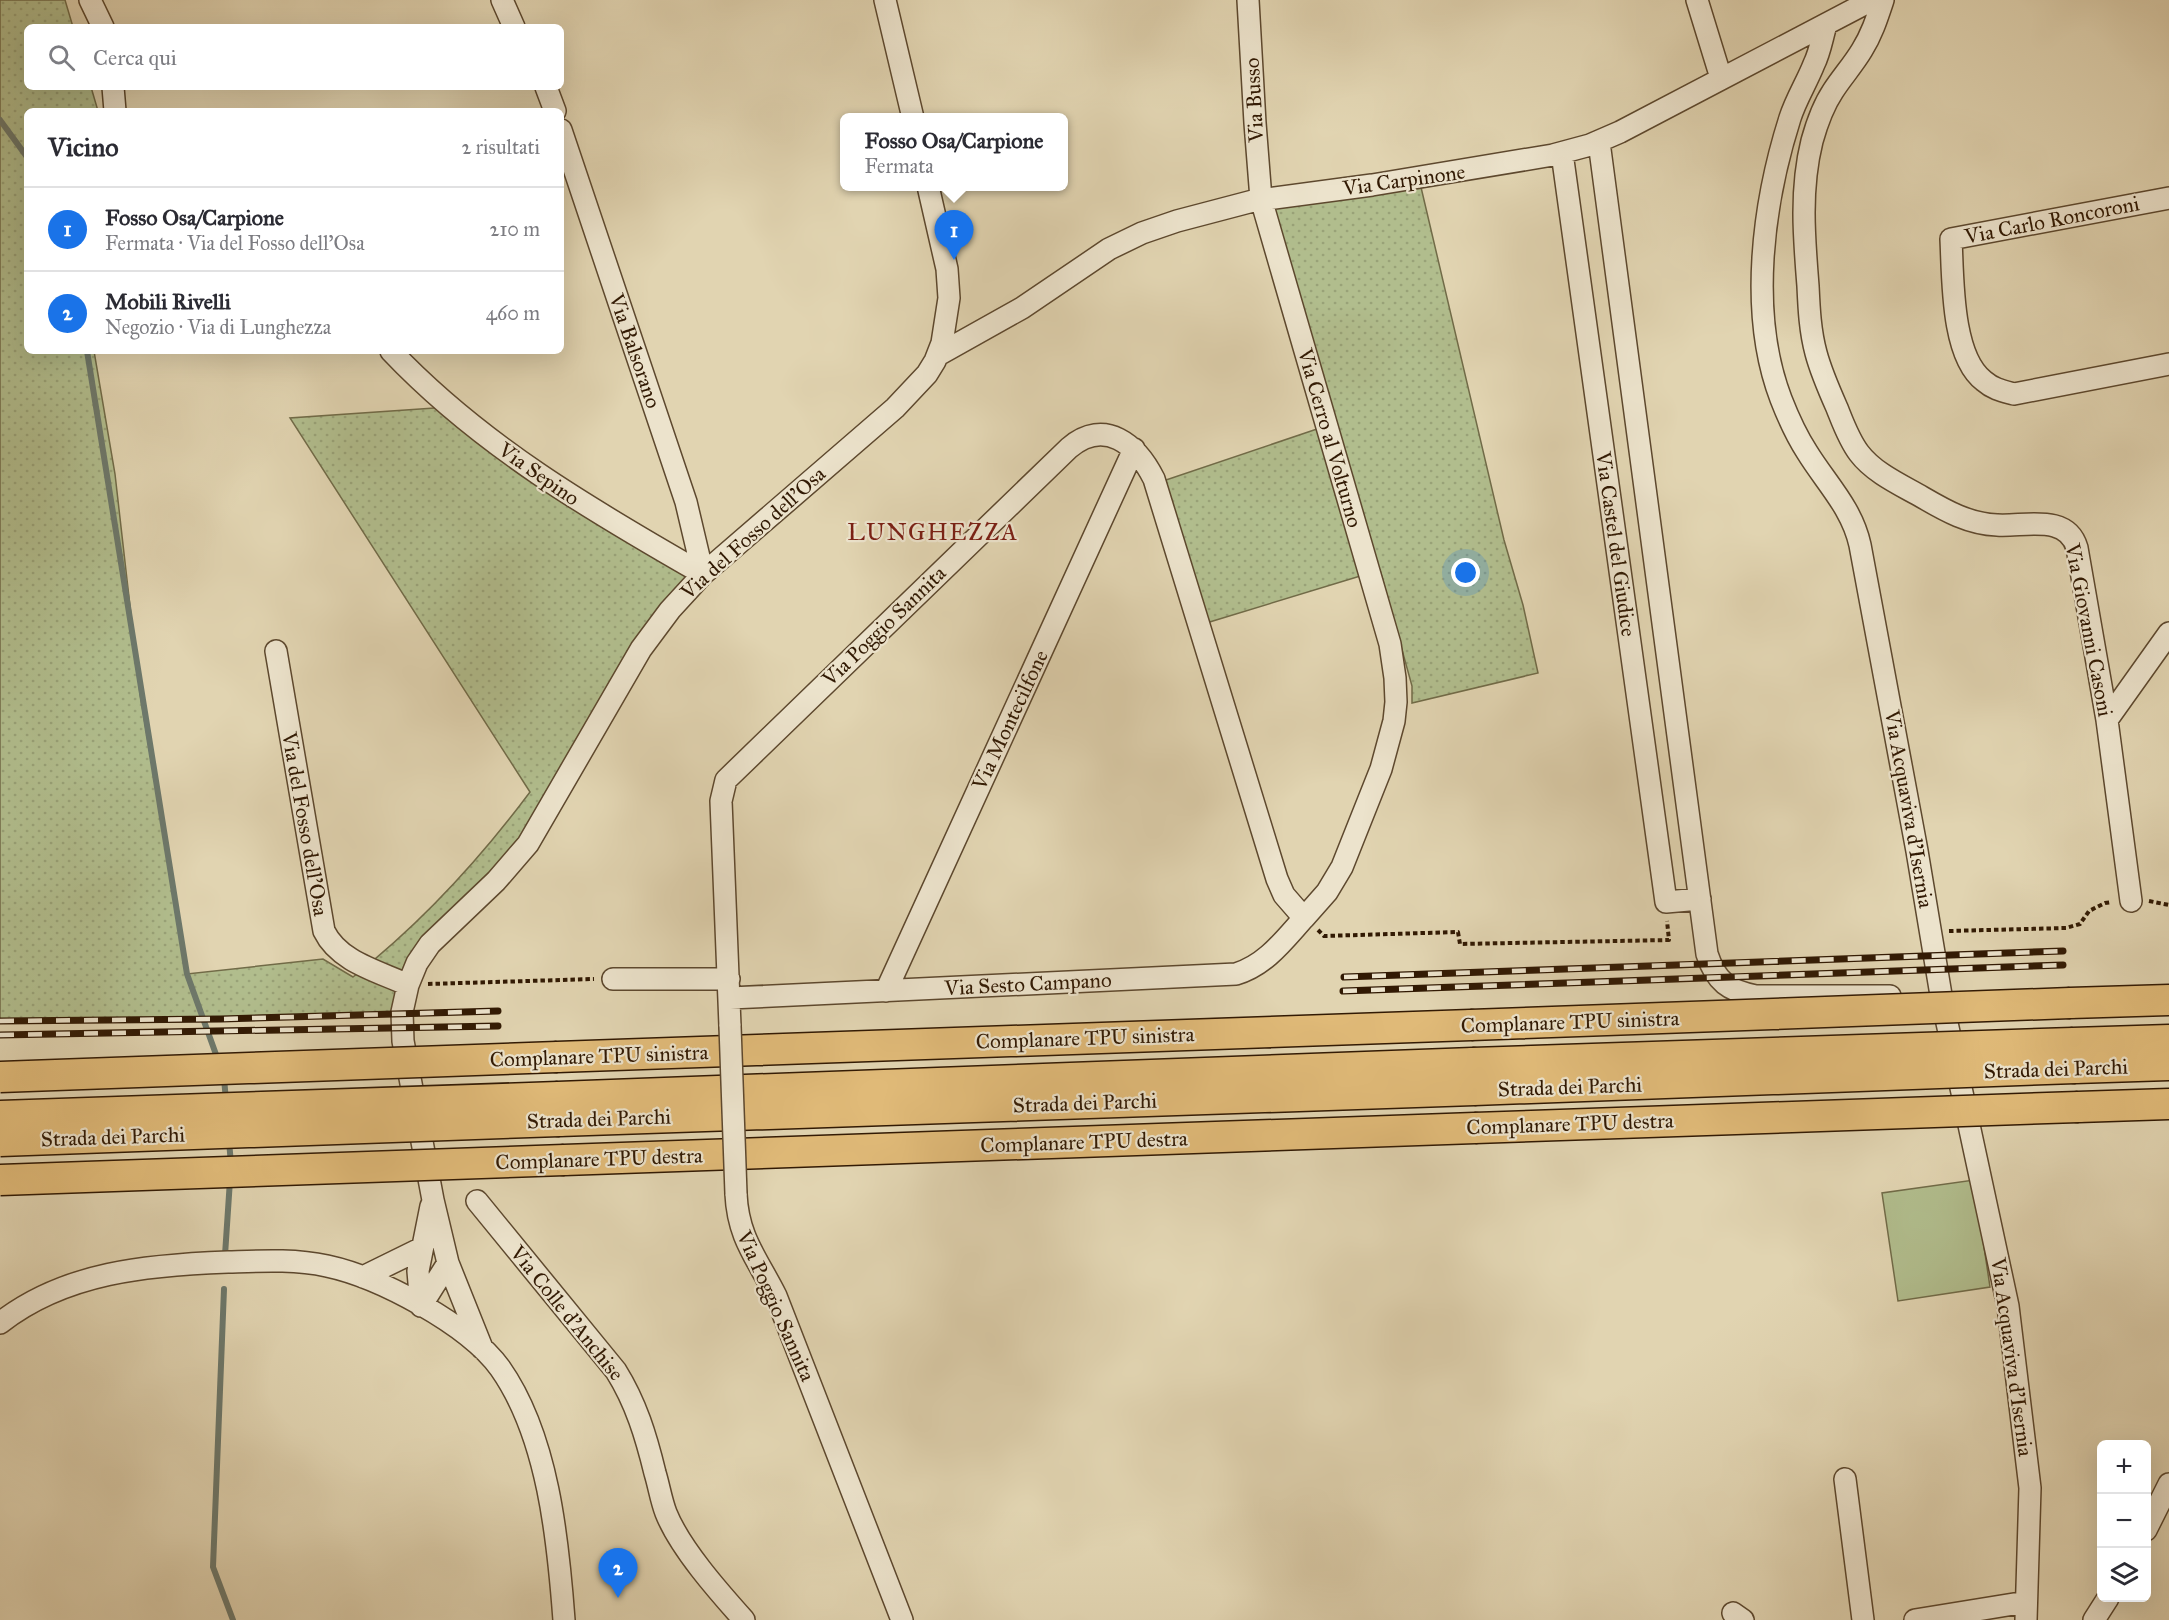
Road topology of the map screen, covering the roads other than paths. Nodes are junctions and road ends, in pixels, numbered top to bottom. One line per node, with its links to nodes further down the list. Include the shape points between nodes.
1 (90, 0): 8 (street)
2 (502, 0): 9 (street)
3 (885, 0): 16 (street)
4 (1248, 0): 22 (street, Via Busso)
5 (1697, 0): 11 (street)
6 (1872, 0): 10 (street, Via Carpinone)
7 (1882, 0): 30 (street, Via Giovanni Casoni, via 1872,32 1824,108 1807,167 1804,245 1818,362 1851,441 1877,470 1961,518 1991,525 2054,525 2073,538)
8 (102, 24)
9 (513, 24)
10 (1826, 25): 11 (street, Via Carpinone); 38 (street, Via Acquaviva d'Isernia, via 1815,62 1790,118 1772,188 1762,275 1767,345 1775,382 1793,428 1842,502 1859,539)
11 (1721, 78): 18 (street, Via Carpinone)
12 (113, 90): 14 (street)
13 (547, 90): 15 (street)
14 (115, 108)
15 (554, 108)
16 (912, 113)
17 (564, 139): 27 (street, Via Balsorano, via 686,502)
18 (1599, 142): 19 (street, Via Carpinone); 31 (street, Via Castel del Giudice)
19 (1562, 153): 22 (street, Via Carpinone, via 1394,182); 31 (street, Via Castel del Giudice, via 1666,902)
20 (929, 191): 24 (street, Via del Fosso dell'Osa, via 948,287 947,321)
21 (2169, 198): 25 (street, Via Carlo Roncoroni, via 1951,239 1956,323 1967,358 1982,380 1996,390 2014,394)
22 (1261, 199): 24 (street, Via Carpinone, via 1203,213 1119,243 1022,308); 33 (street, Via Cerro al Volturno, via 1390,644 1395,678 1394,721 1379,777 1342,867)
23 (394, 354): 27 (street, Via Sepino, via 437,397 522,463 598,514)
24 (938, 355): 27 (street, Via del Fosso dell'Osa, via 906,398)
25 (2169, 364)
26 (1134, 449): 33 (street, Via Poggio Sannita, via 1145,462 1160,496 1278,884); 36 (street, Via Poggio Sannita, via 1106,435 1087,437 1073,444 729,776 722,801); 37 (street, Via Montecilfone)
27 (703, 574): 35 (street, Via del Fosso dell'Osa, via 641,649 528,844 496,881 430,944)
28 (2169, 633): 30 (street)
29 (276, 651): 35 (street, Via del Fosso dell'Osa, via 324,931 344,955)
30 (2107, 720): 32 (street, Via Giovanni Casoni)
31 (1700, 899): 38 (street, Via Castel del Giudice, via 1712,970 1738,993)
32 (2131, 901)
33 (1304, 918): 37 (street, Via Sesto Campano, via 1266,958 1236,974)
34 (613, 979): 36 (street, Via Sesto Campano)
35 (408, 985): 49 (street, Via del Fosso dell'Osa, via 402,1012 403,1041)
36 (729, 988): 37 (street, Via Sesto Campano); 66 (street, Via Poggio Sannita, bridge, via 736,1194 741,1231 776,1296)
37 (886, 991)
38 (1941, 995): 63 (street, Via Acquaviva d'Isernia, via 2008,1306 2030,1488)
39 (2169, 1000): 43 (highway, Complanare TPU sinistra, bridge)
40 (2169, 1040): 41 (highway, Strada dei Parchi)
41 (2074, 1056): 42 (highway, Strada dei Parchi); 45 (highway, Strada dei Parchi, bridge)
42 (2169, 1065)
43 (0, 1077)
44 (2169, 1104): 48 (highway, Complanare TPU destra, bridge)
45 (559, 1109): 46 (highway, Strada dei Parchi, bridge); 47 (highway, Strada dei Parchi, bridge)
46 (0, 1116)
47 (0, 1141)
48 (0, 1180)
49 (433, 1200): 51 (street); 52 (street, Via del Fosso dell'Osa)
50 (477, 1202): 65 (street, Via Colle d'Anchise, via 616,1371 638,1413 670,1521)
51 (422, 1248): 53 (street); 55 (street, via 418,1271)
52 (448, 1263): 55 (street); 58 (street, Via del Fosso dell'Osa)
53 (363, 1277): 55 (street); 56 (street, via 326,1266 282,1261 157,1266 54,1290)
54 (0, 1301): 56 (street)
55 (421, 1305): 58 (street)
56 (21, 1307): 57 (street)
57 (0, 1323)
58 (482, 1348): 64 (street, via 510,1384 536,1446 552,1520)
59 (1845, 1479): 67 (street)
60 (2169, 1484): 61 (street)
61 (2151, 1520)
62 (2105, 1602): 69 (street)
63 (2026, 1611): 68 (street)
64 (564, 1620)
65 (744, 1620)
66 (902, 1620)
67 (1863, 1620)
68 (1915, 1620)
69 (2094, 1620)

